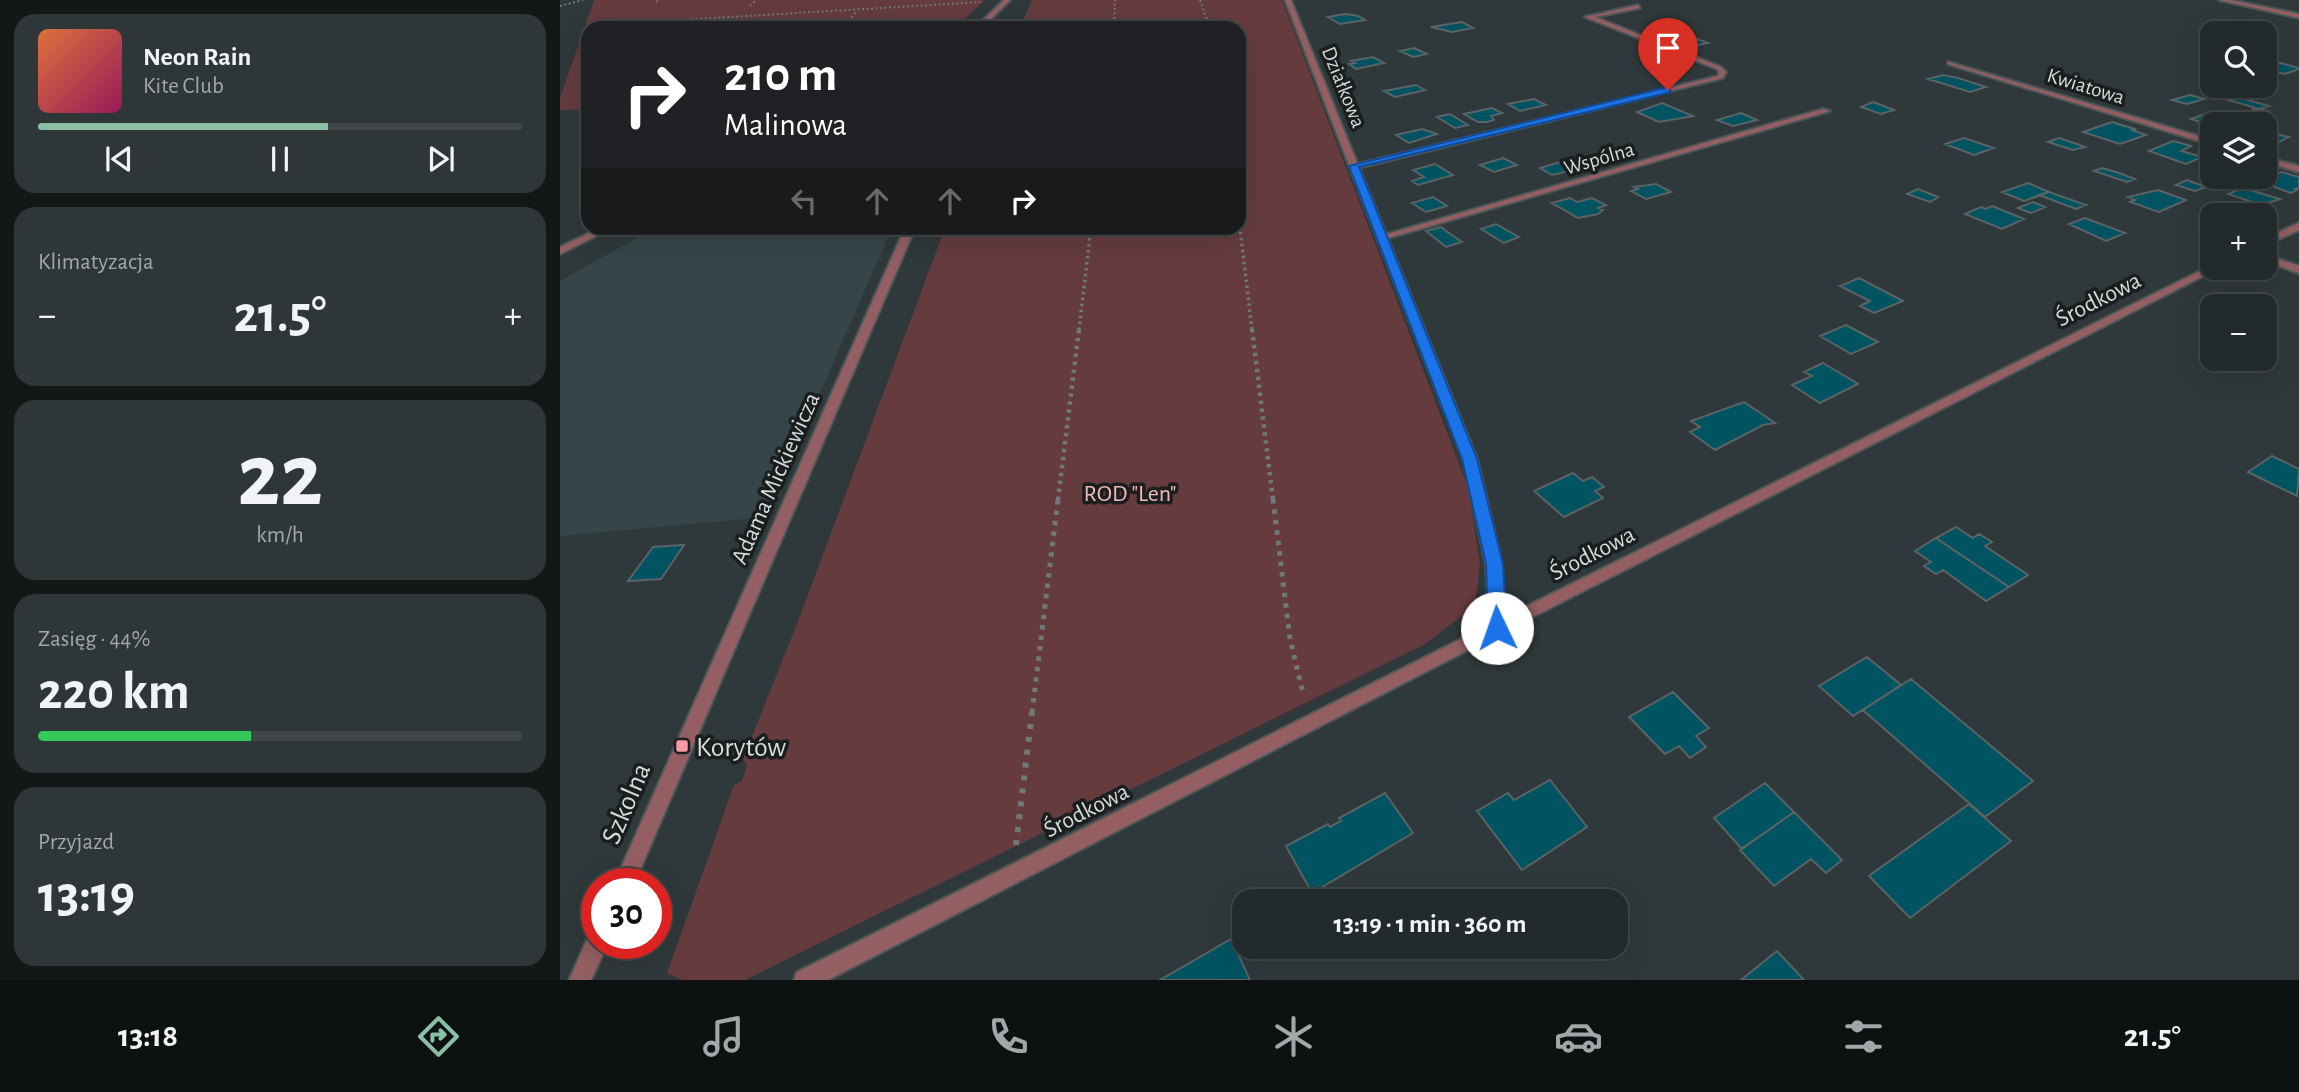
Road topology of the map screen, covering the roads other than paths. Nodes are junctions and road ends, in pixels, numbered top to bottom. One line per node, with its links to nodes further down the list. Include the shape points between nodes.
1 (1007, 0): 6 (street)
2 (1288, 0): 11 (street, Działkowa)
3 (2222, 0): 5 (street)
4 (1638, 6): 11 (street, via 1588,17 1719,68 1721,77)
5 (2299, 16)
6 (985, 21)
7 (1950, 63): 9 (street, Kwiatowa)
8 (1826, 111): 16 (street, Wspólna)
9 (2200, 139)
10 (2277, 163): 12 (street)
11 (1354, 166): 16 (street, Działkowa)
12 (2299, 169)
13 (2299, 226): 17 (street)
14 (593, 235): 18 (street)
15 (907, 235): 23 (street, Adama Mickiewicza)
16 (1382, 237): 22 (street, Działkowa, via 1470,459 1494,564)
17 (2277, 237)
18 (560, 251)
19 (2277, 262): 20 (street)
20 (2299, 270)
21 (2200, 275): 22 (street, Środkowa)
22 (1497, 628): 27 (street, Środkowa)
23 (682, 746): 24 (street, Szkolna)
24 (631, 868)
25 (590, 959): 26 (street)
26 (580, 980)
27 (805, 980)

